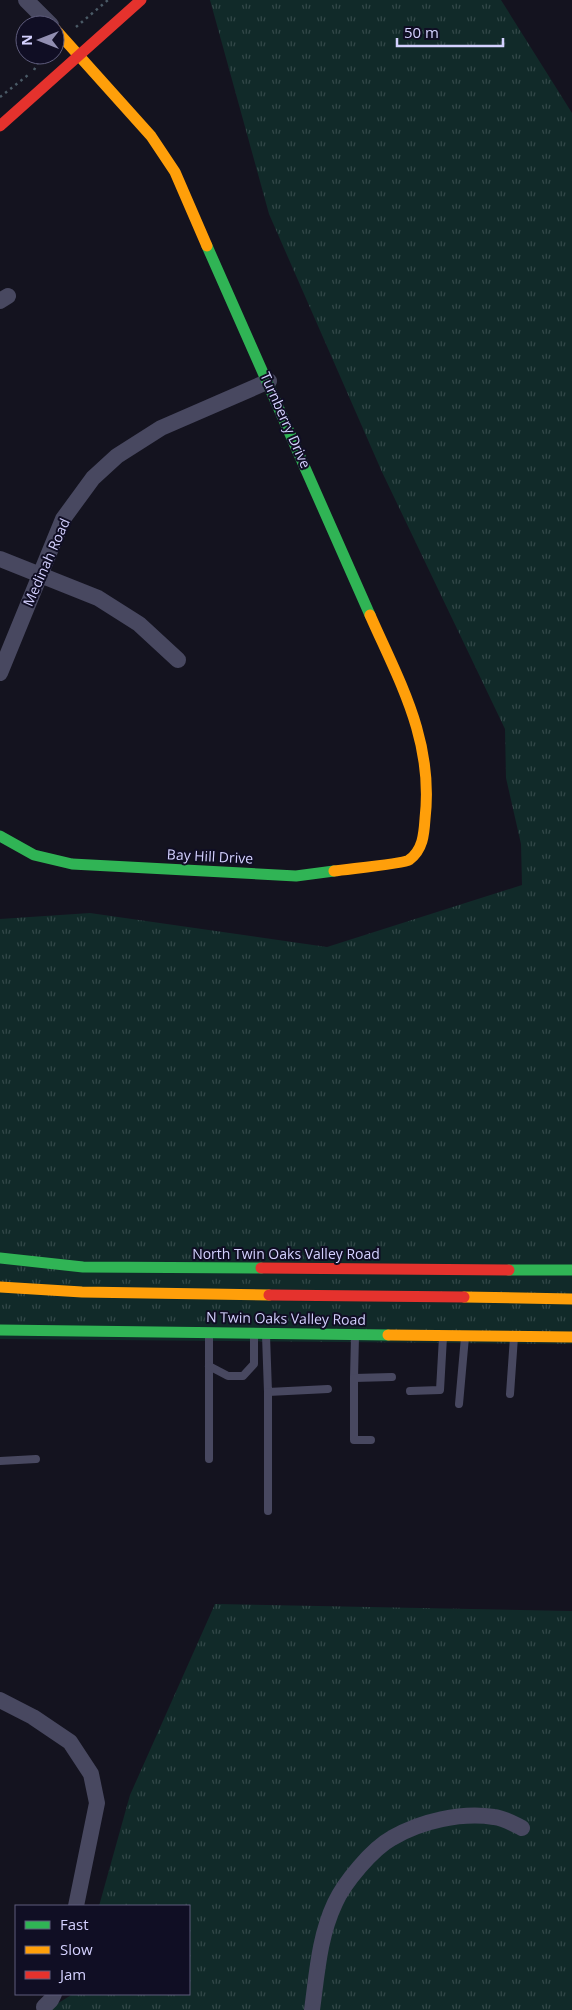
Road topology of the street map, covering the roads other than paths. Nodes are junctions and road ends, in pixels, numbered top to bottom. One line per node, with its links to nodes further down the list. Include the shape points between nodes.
1 (26, 0): 3 (street)
2 (141, 0): 5 (street)
3 (41, 15)
4 (65, 39): 5 (street, Turnberry Drive)
5 (80, 55): 6 (street); 7 (street, Turnberry Drive, via 151,136 175,172)
6 (0, 126)
7 (269, 381): 9 (street, Medinah Road, via 161,428 117,456 93,478 62,519); 13 (street, Turnberry Drive, via 414,714 424,750 427,803 424,840)
8 (0, 559): 9 (street)
9 (39, 574): 10 (street, via 98,598 139,624); 11 (street, Medinah Road)
10 (178, 660)
11 (0, 673)
12 (0, 836): 13 (street, Bay Hill Drive, via 34,855 72,864 296,876 408,861)
13 (419, 850)
14 (0, 1258): 15 (street, North Twin Oaks Valley Road, via 83,1267)
15 (572, 1270)
16 (0, 1287): 17 (street, via 82,1292)
17 (572, 1300)
18 (0, 1330): 19 (street, N Twin Oaks Valley Road)
19 (209, 1332): 20 (street, N Twin Oaks Valley Road); 26 (lane)
20 (260, 1333): 21 (street, N Twin Oaks Valley Road); 26 (lane, via 254,1364 243,1376 228,1376); 31 (lane)
21 (355, 1334): 22 (street, N Twin Oaks Valley Road); 28 (lane)
22 (443, 1335): 23 (street, N Twin Oaks Valley Road); 30 (lane, via 440,1390)
23 (465, 1335): 24 (street, N Twin Oaks Valley Road); 33 (lane)
24 (514, 1335): 25 (street, N Twin Oaks Valley Road); 32 (lane)
25 (572, 1337)
26 (209, 1366): 36 (lane)
27 (392, 1377): 28 (lane)
28 (354, 1378): 34 (lane, via 354,1440)
29 (328, 1389): 31 (lane)
30 (410, 1391)
31 (268, 1392): 38 (lane)
32 (510, 1394)
33 (459, 1404)
34 (371, 1440)
35 (36, 1459): 37 (lane)
36 (209, 1459)
37 (0, 1461)
38 (268, 1511)
39 (0, 1700): 41 (street, via 70,1742 91,1774 97,1803)
40 (522, 1828): 44 (street, via 496,1817 467,1815 426,1823 391,1838 358,1867 335,1902 320,1944)
41 (76, 1905)
42 (54, 1995): 43 (street)
43 (44, 2007)
44 (312, 2010)

